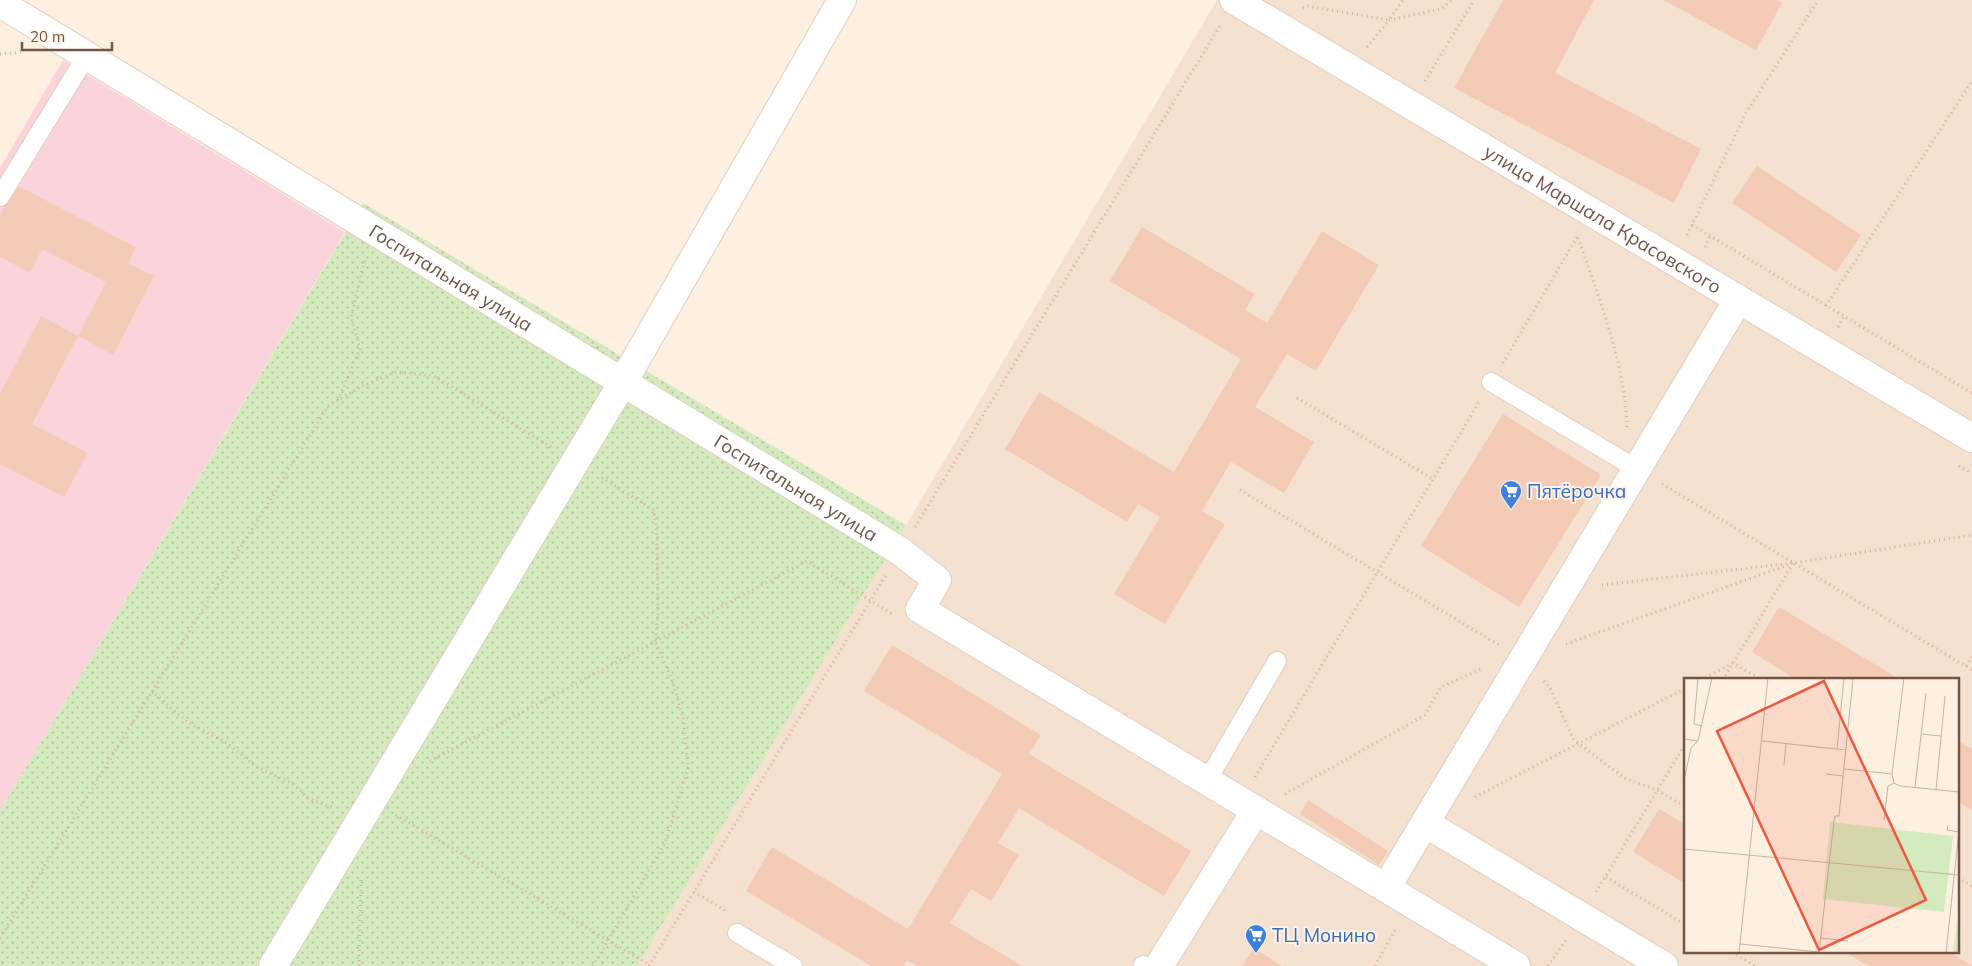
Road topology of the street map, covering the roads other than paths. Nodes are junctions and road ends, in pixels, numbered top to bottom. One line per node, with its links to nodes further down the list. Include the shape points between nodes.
1 (842, 0): 7 (street)
2 (1234, 0): 6 (street, улица Маршала Красовского)
3 (0, 3): 4 (street, Госпитальная улица)
4 (87, 56): 5 (lane); 7 (street, Госпитальная улица)
5 (0, 197)
6 (1738, 300): 9 (street, улица Маршала Красовского); 10 (street)
7 (628, 373): 12 (street, Госпитальная улица, via 900,551 937,580 920,609); 17 (street)
8 (1491, 382): 10 (lane)
9 (1972, 438)
10 (1632, 466): 14 (street, via 1564,590 1518,656)
11 (1276, 660): 12 (lane)
12 (1207, 781): 13 (street)
13 (1248, 806): 15 (street); 19 (street)
14 (1425, 823): 15 (street); 21 (street)
15 (1386, 888): 20 (street)
16 (737, 933): 18 (lane)
17 (273, 966)
18 (793, 966)
19 (1149, 966)
20 (1516, 966)
21 (1664, 966)

